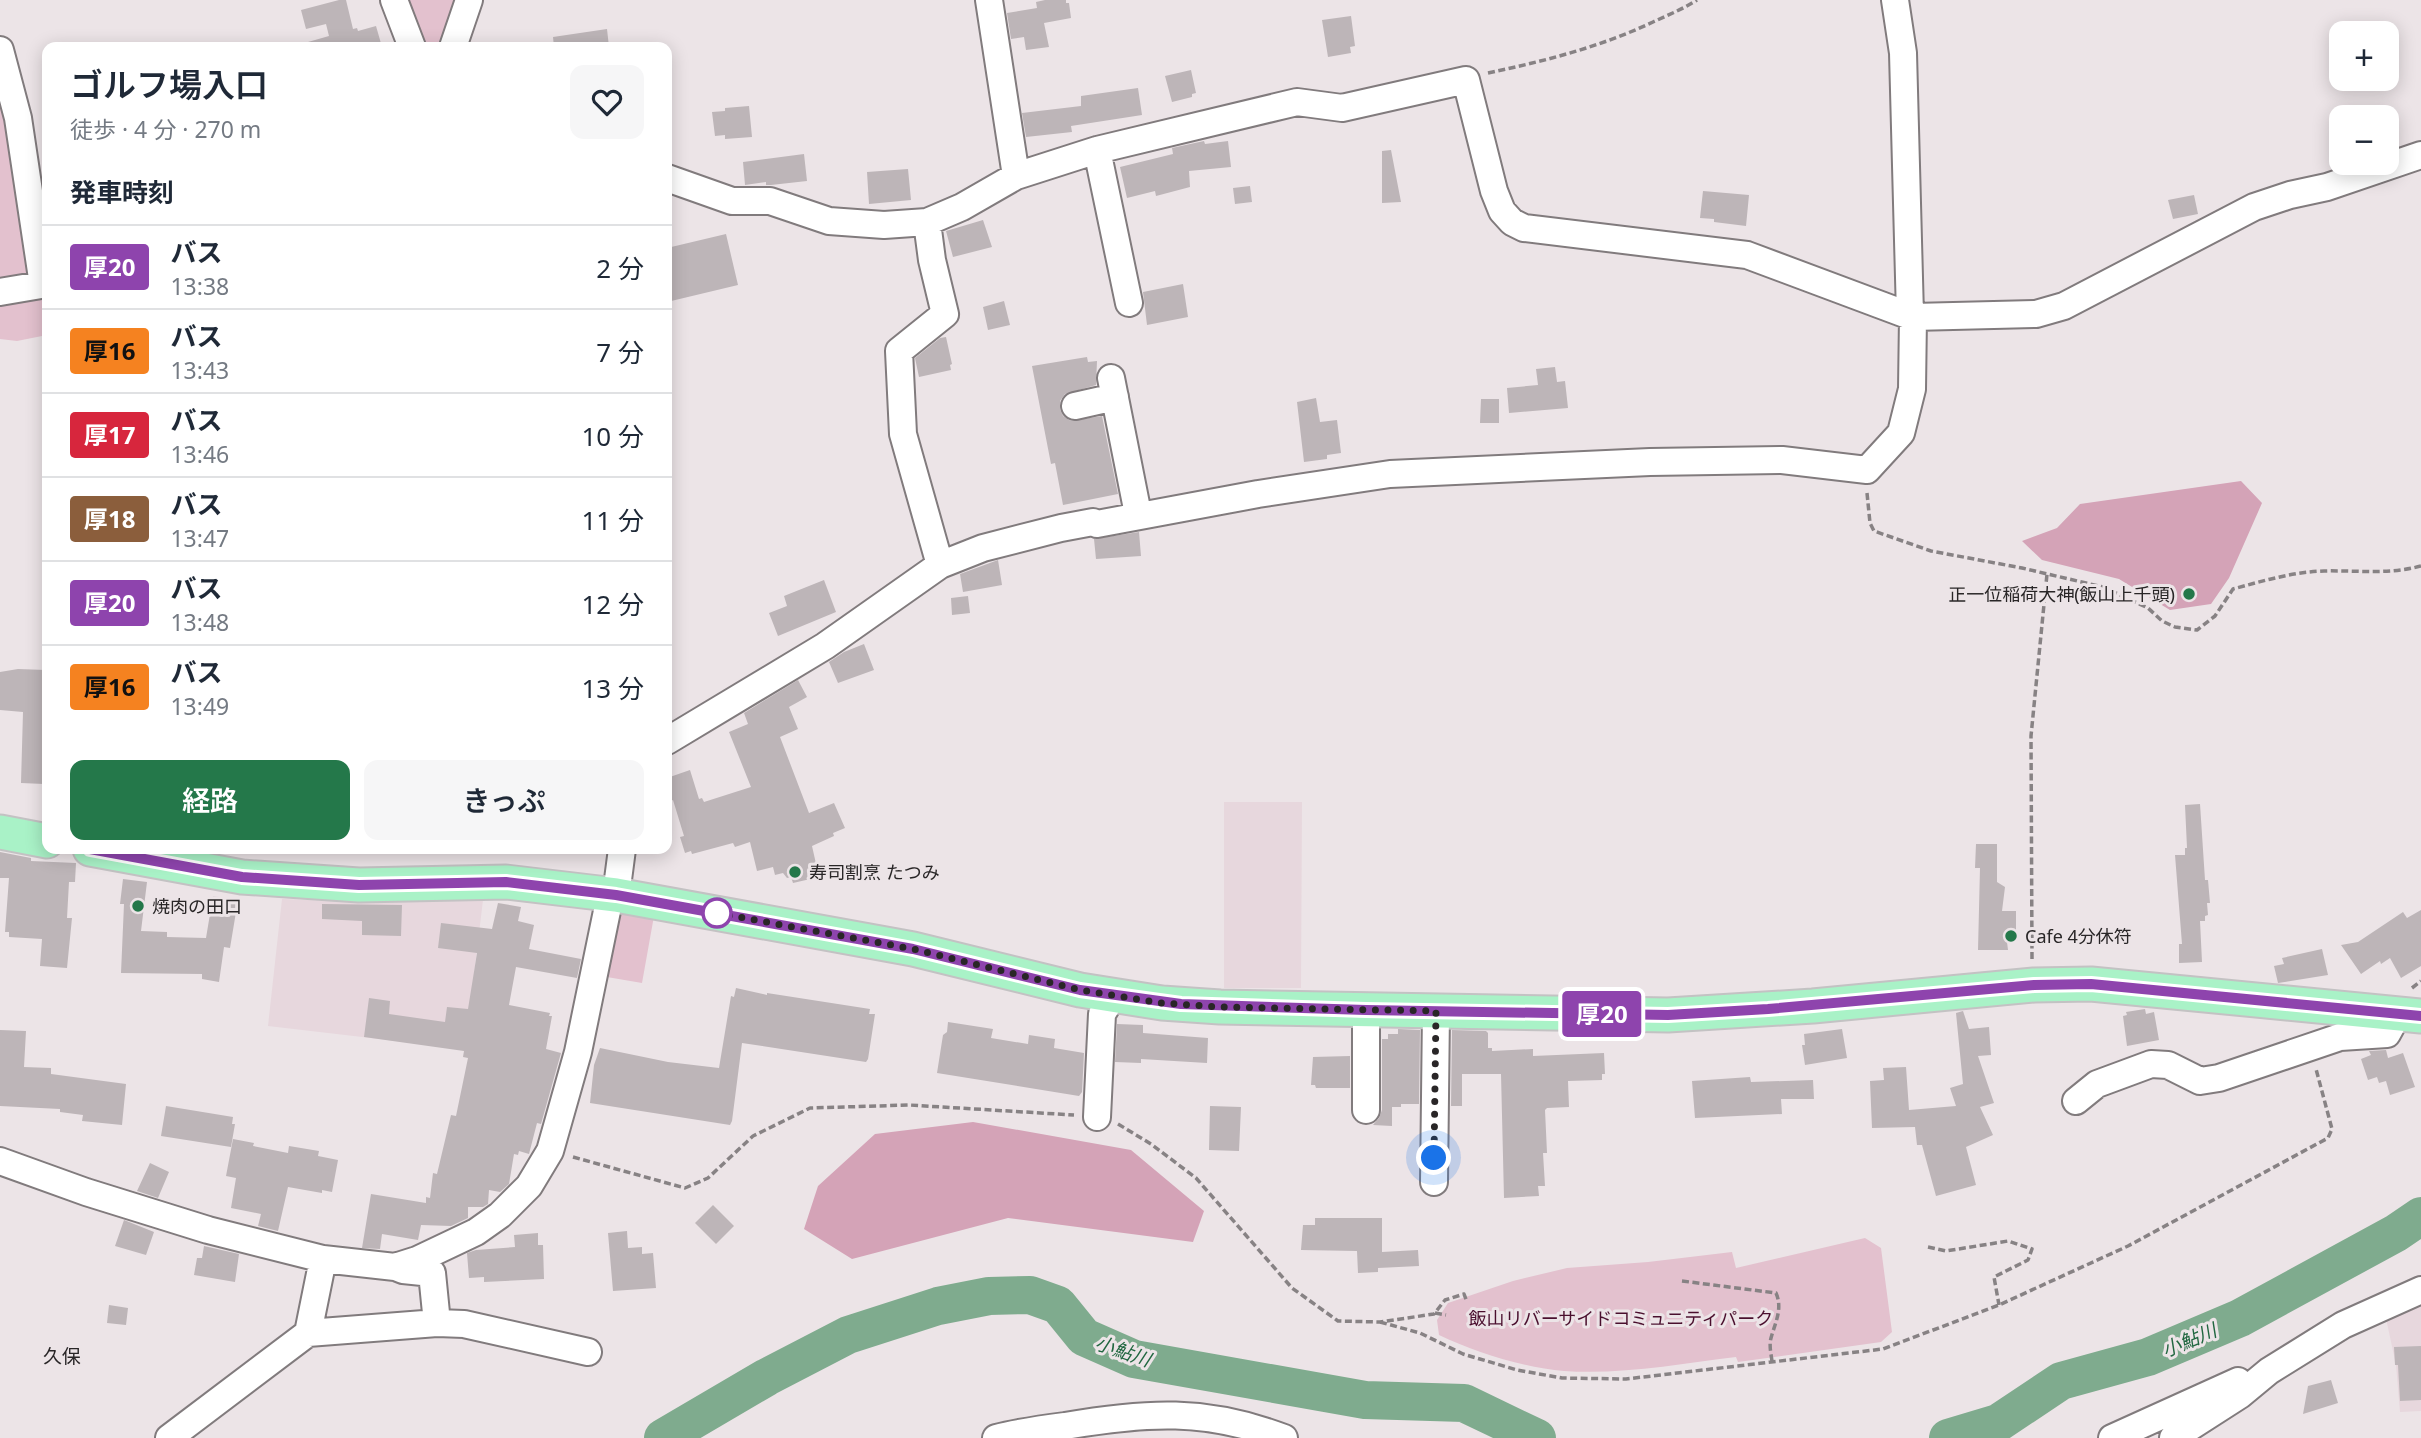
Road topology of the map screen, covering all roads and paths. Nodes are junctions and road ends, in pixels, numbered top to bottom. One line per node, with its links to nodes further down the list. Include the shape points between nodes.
1 (394, 0): 6 (street)
2 (469, 0): 7 (street)
3 (989, 0): 12 (street)
4 (1697, 0): 9 (path, via 1595,46)
5 (1895, 0): 19 (street, via 1903,53)
6 (410, 42)
7 (455, 42)
8 (0, 50): 15 (street, via 18,118)
9 (1466, 79): 10 (street, via 1342,108 1297,102); 19 (street, via 1494,191 1512,222 1524,228 1747,255)
10 (1097, 150): 12 (street); 18 (street)
11 (2421, 155): 19 (street, via 2254,207 2064,306 2036,314)
12 (1016, 176): 14 (street)
13 (672, 180): 14 (street, via 732,201 770,201 829,221)
14 (927, 222): 23 (street, via 945,314 899,352 903,434)
15 (42, 266)
16 (42, 285): 17 (street)
17 (0, 292)
18 (1129, 303)
19 (1912, 316): 21 (street, via 1912,389 1901,433)
20 (1075, 405): 22 (street, via 1113,387)
21 (1867, 470): 22 (street, via 1782,460 1390,474); 25 (path, via 1874,531 1931,551)
22 (1139, 514): 23 (street, via 1062,527)
23 (940, 565): 26 (street, via 825,646)
24 (2421, 566): 25 (path, via 2381,573 2323,571 2282,576 2233,589 2215,616 2197,630 2175,627 2103,587)
25 (2047, 574): 32 (path, via 2031,736)
26 (672, 738)
27 (0, 832): 28 (main road)
28 (42, 840)
29 (117, 854): 31 (main road, via 242,877 359,885 506,882)
30 (621, 854): 31 (street)
31 (616, 895): 33 (main road, via 913,949); 41 (street, via 608,906 578,1052)
32 (2034, 985): 35 (main road, via 1668,1015); 36 (main road, via 2103,985)
33 (1113, 996): 34 (main road, via 1220,1007); 40 (street, via 1102,1013)
34 (1366, 1010): 35 (main road); 39 (street)
35 (1436, 1011): 43 (street)
36 (2410, 1015): 37 (street, via 2387,1034 2340,1037)
37 (2318, 1048): 38 (street, via 2200,1081 2168,1066 2151,1064 2097,1084); 50 (path, via 2332,1129 2328,1138 2128,1246)
38 (2076, 1101)
39 (1366, 1110)
40 (1097, 1117): 41 (path, via 909,1105 810,1108 753,1136 708,1178 685,1188); 53 (path, via 1107,1117 1151,1144 1196,1178 1292,1288 1338,1321)
41 (550, 1152): 46 (street, via 529,1186 500,1215 445,1248)
42 (0, 1161): 45 (street, via 208,1230)
43 (1434, 1182)
44 (1928, 1247): 50 (path, via 1946,1251 2008,1241 2032,1249 2028,1260 1994,1277)
45 (323, 1259): 46 (street); 55 (street)
46 (395, 1267): 54 (street, via 432,1273)
47 (1682, 1281): 57 (path, via 1776,1293 1778,1314 1770,1342)
48 (2421, 1290): 58 (street, via 2343,1325)
49 (1467, 1302): 51 (path, via 1464,1294 1445,1300)
50 (1998, 1305): 57 (path, via 1884,1349)
51 (1435, 1313): 52 (path); 53 (path)
52 (1446, 1315)
53 (1380, 1322): 57 (path, via 1420,1333 1463,1354 1562,1378 1626,1379)
54 (437, 1323): 55 (street); 56 (street, via 464,1324)
55 (308, 1333): 59 (street)
56 (588, 1352)
57 (1773, 1362)
58 (2269, 1371): 62 (street); 63 (street)
59 (169, 1438)
60 (996, 1438): 61 (street, via 1150,1414 1208,1417)
61 (1284, 1438)
62 (2112, 1438)
63 (2173, 1438)

